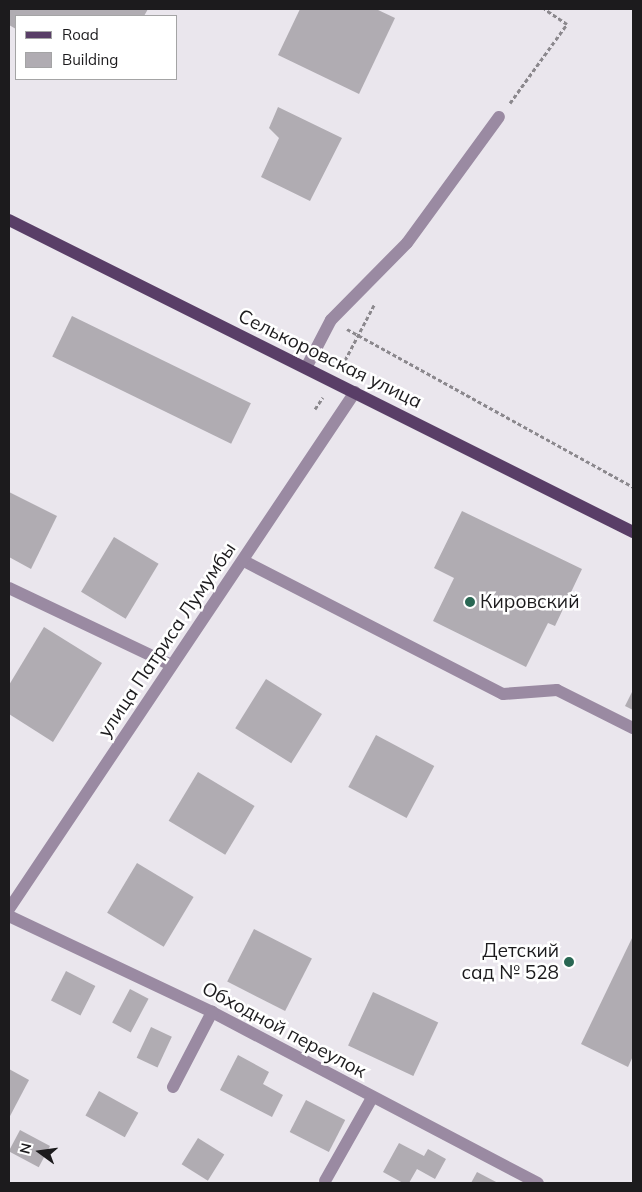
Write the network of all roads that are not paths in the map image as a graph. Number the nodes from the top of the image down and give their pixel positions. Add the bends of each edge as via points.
1 (499, 117) road end
2 (9, 220) edge
3 (306, 368) junction
4 (355, 392) junction
5 (633, 532) edge
6 (244, 561) junction
7 (9, 588) edge
8 (171, 665) junction
9 (633, 728) edge
10 (9, 910) edge
11 (9, 916) edge
12 (212, 1012) junction
13 (173, 1087) dead end
14 (372, 1098) junction
15 (325, 1181) dead end
16 (529, 1181) edge

1 - 3 street via 406,243 331,320
2 - 3 main road, Селькоровская улица
3 - 4 main road, Селькоровская улица
4 - 5 main road, Селькоровская улица
4 - 6 street, улица Патриса Лумумбы
6 - 8 street, улица Патриса Лумумбы
6 - 9 street via 503,694 557,690
7 - 8 street
8 - 10 street, улица Патриса Лумумбы
11 - 12 street, Обходной переулок
12 - 13 street
12 - 14 street, Обходной переулок
14 - 15 street
14 - 16 street, Обходной переулок

